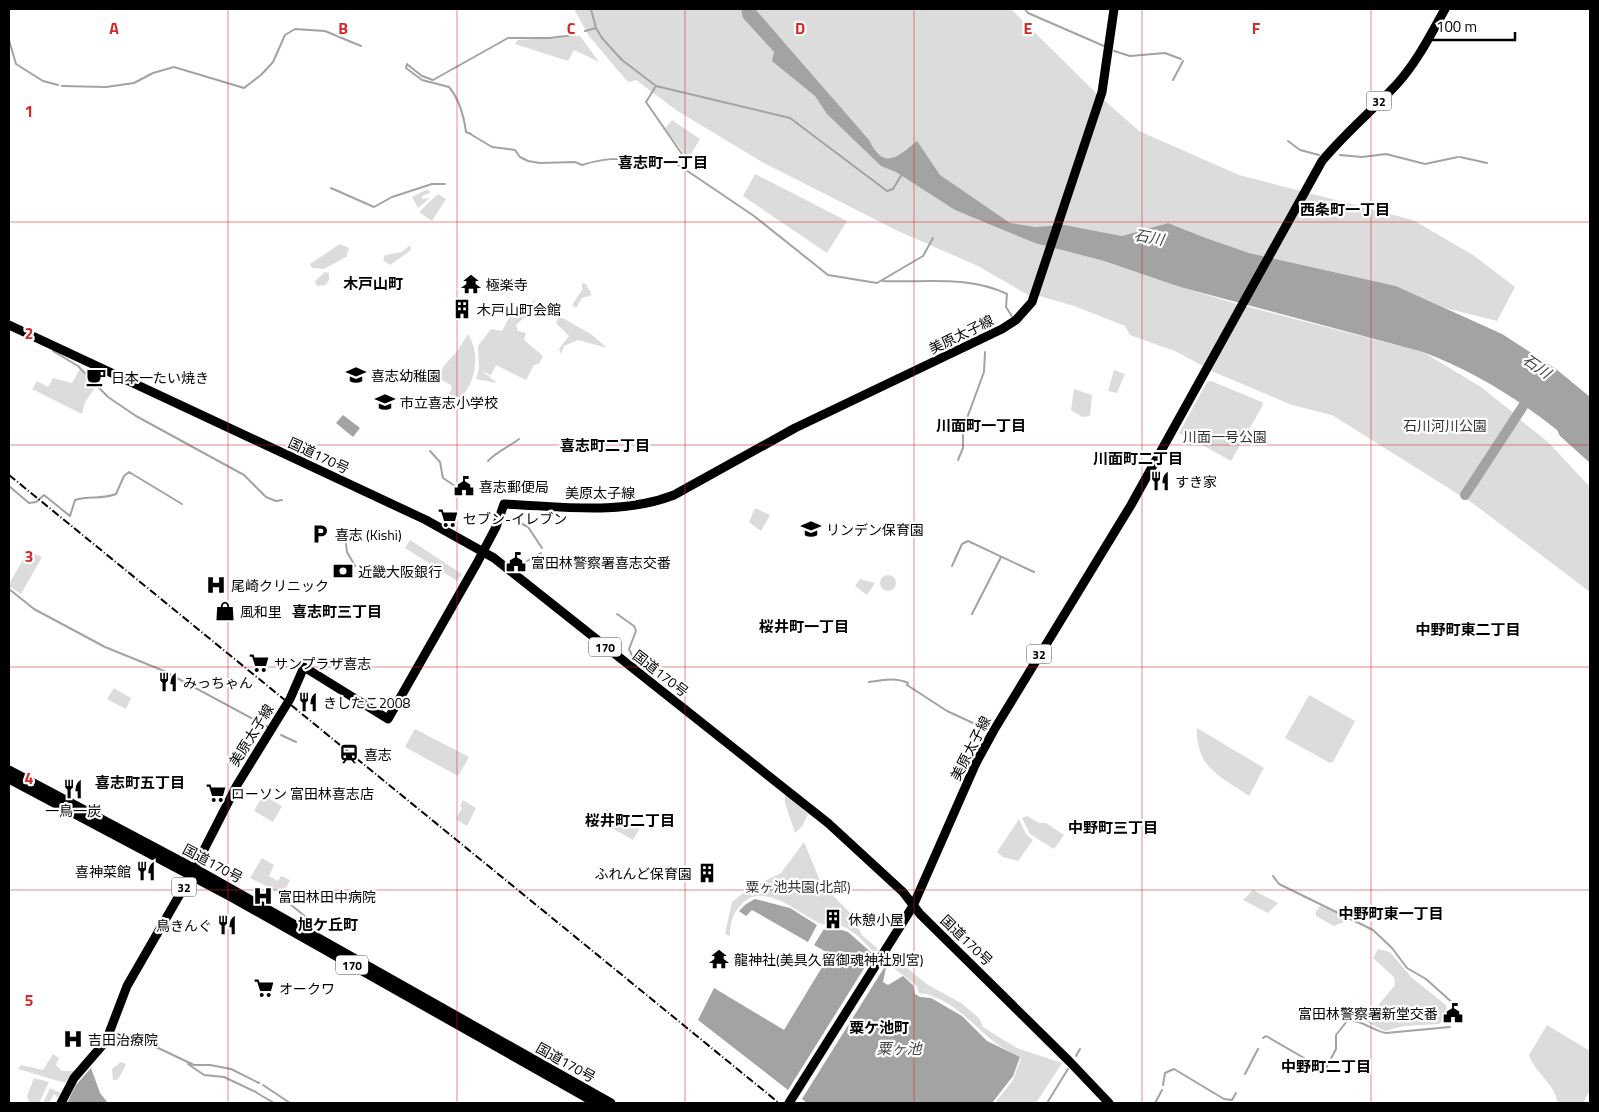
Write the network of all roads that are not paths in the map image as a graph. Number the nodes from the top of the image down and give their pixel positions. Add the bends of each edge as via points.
1 (1114, 9) edge
2 (1445, 9) edge
3 (9, 325) edge
4 (483, 552) junction
5 (9, 770) edge
6 (9, 779) edge
7 (193, 872) junction
8 (913, 906) junction
9 (792, 1099) edge
10 (61, 1103) edge
11 (596, 1103) edge
12 (611, 1103) edge
13 (1109, 1103) edge

1 - 4 main road, 美原太子線 / 32 via 1100,98 1033,299 1022,315 1002,329 795,428 658,501 623,508 504,504
2 - 8 main road, 美原太子線 / 32 via 1410,68 1322,162 1122,520 994,730 969,778
3 - 4 main road, 国道170号 / 170 via 426,520
4 - 7 main road, 美原太子線 / 32 via 388,719 304,667 290,699 232,794
4 - 8 main road, 国道170号 / 170 via 510,569 828,823 880,870
5 - 7 main road, 国道170号 / 170
6 - 7 main road, 国道170号 / 170
7 - 10 main road, 美原太子線 / 32 via 127,986 106,1041 74,1078
7 - 11 main road, 国道170号 / 170
7 - 12 main road, 国道170号 / 170
8 - 9 main road, 美原太子線 / 32
8 - 13 main road, 国道170号 / 170

